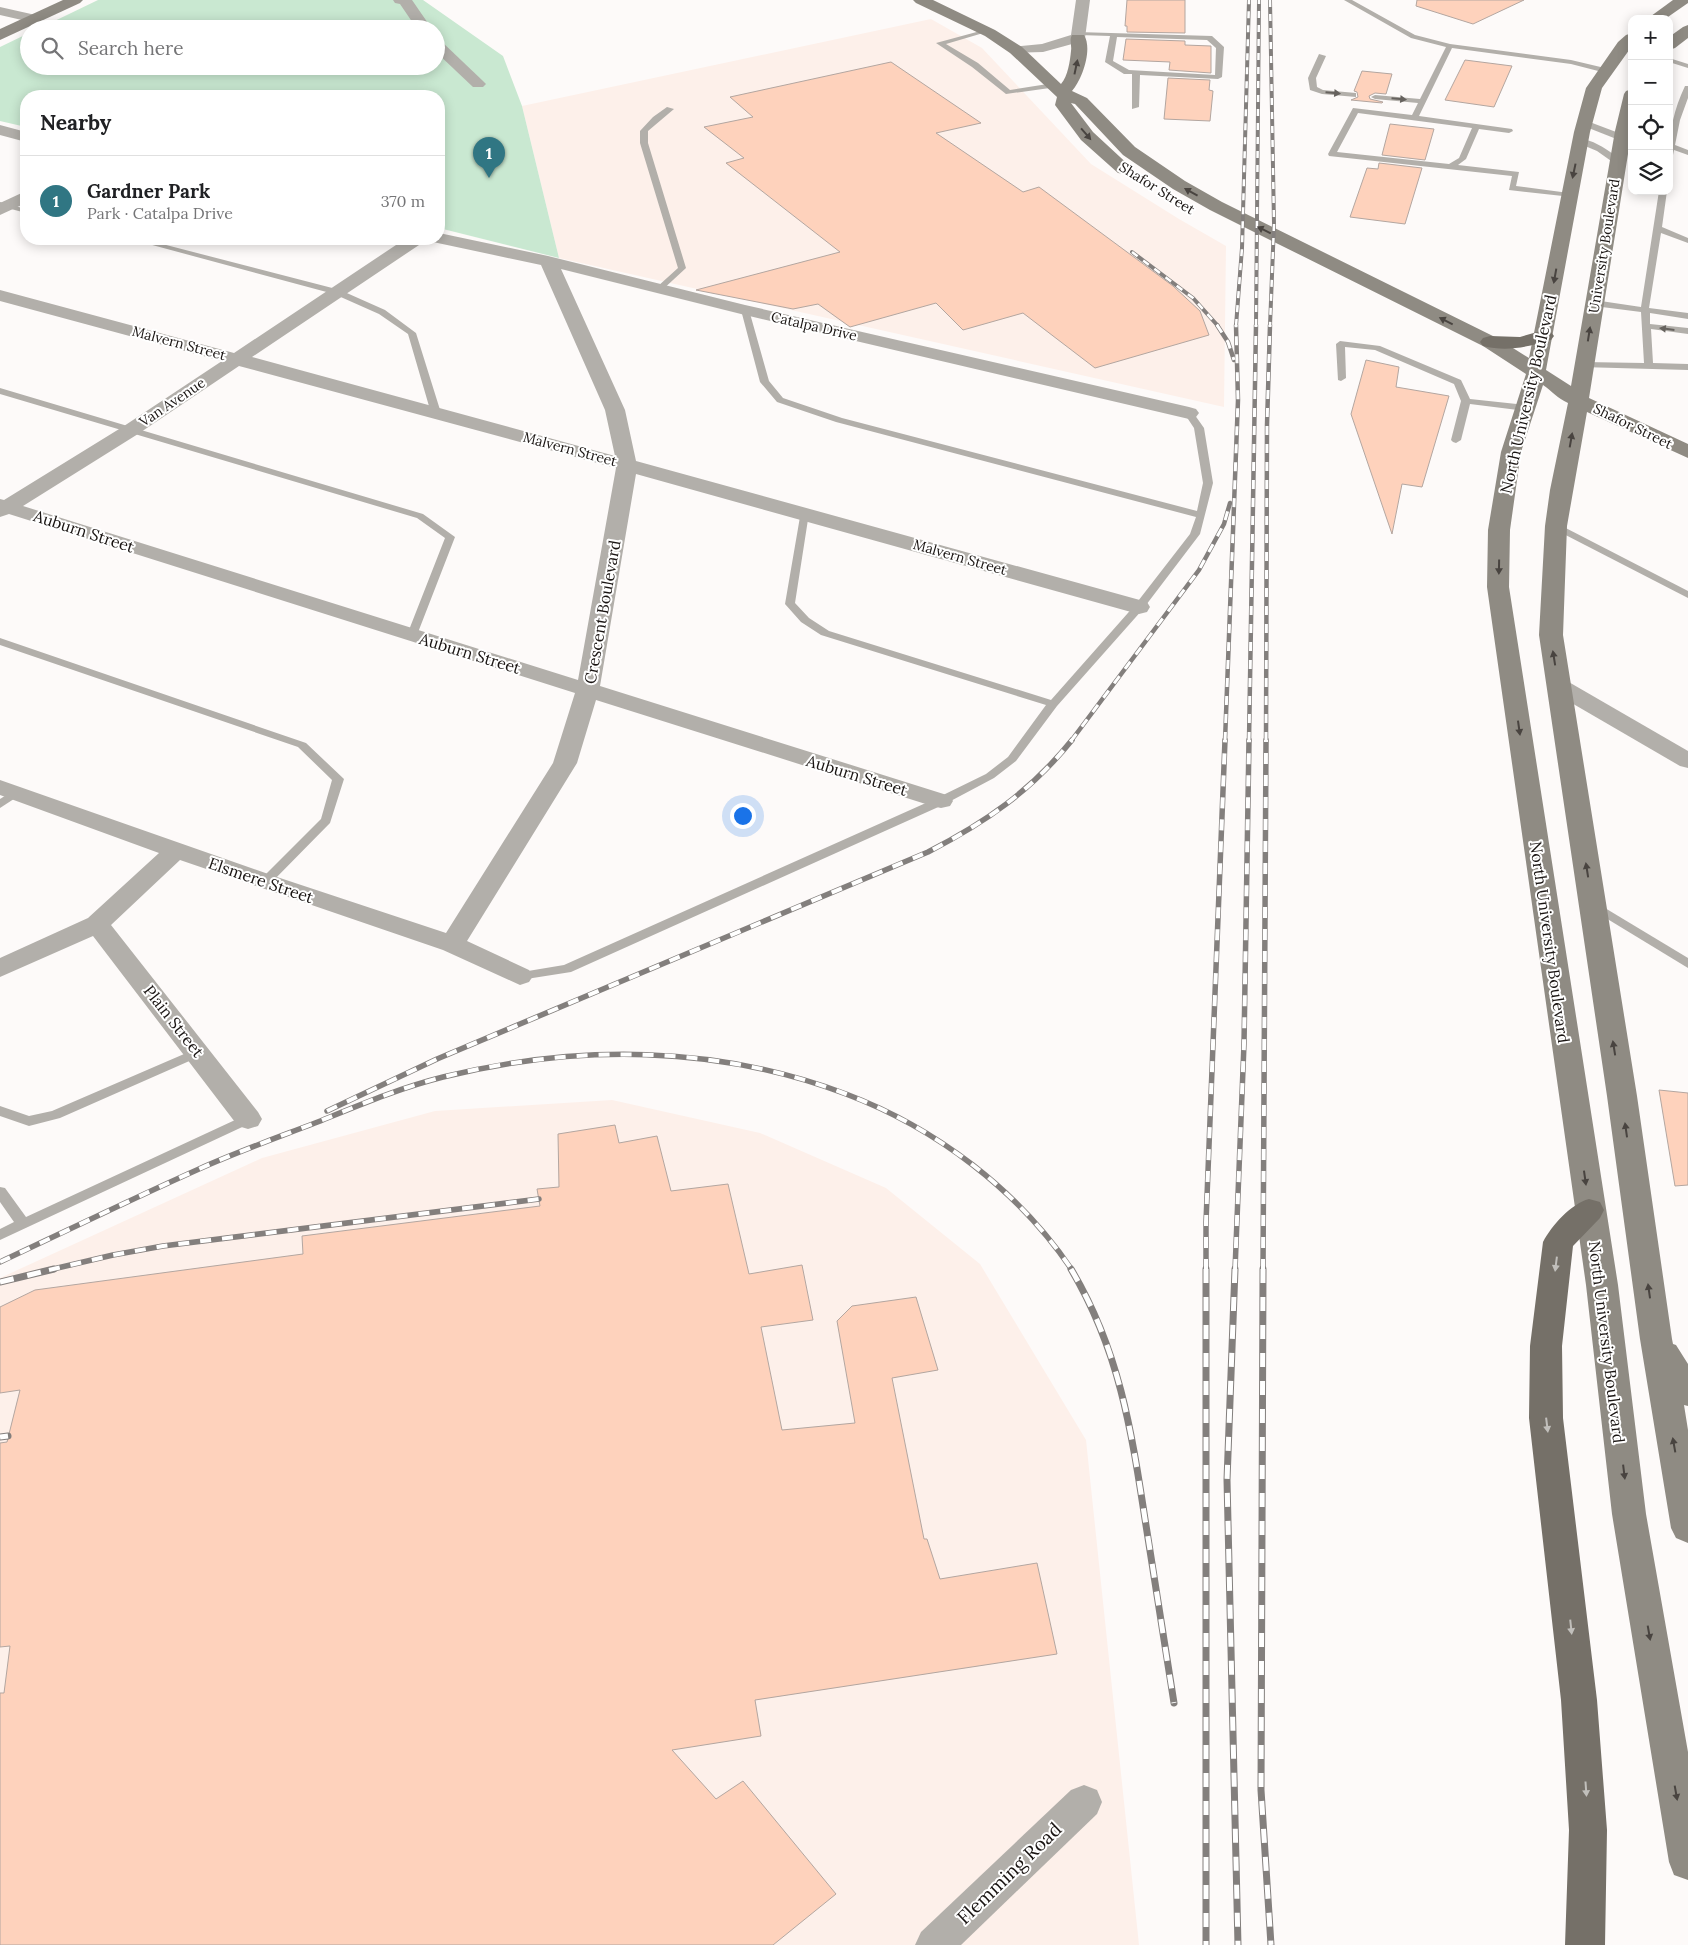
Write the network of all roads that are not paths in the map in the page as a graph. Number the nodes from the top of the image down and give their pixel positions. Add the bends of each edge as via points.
1 (76, 0) edge
2 (400, 0) edge
3 (921, 0) edge
4 (1083, 0) edge
5 (1347, 0) edge
6 (1683, 0) edge
7 (0, 11) edge
8 (1660, 15) edge
9 (35, 19) joint
10 (418, 20) edge
11 (20, 26) edge
12 (1688, 30) edge
13 (986, 31) junction
14 (0, 35) edge
15 (1079, 35) junction
16 (1114, 35) junction
17 (1628, 42) edge
18 (1673, 42) edge
19 (1450, 46) junction
20 (1016, 50) junction
21 (445, 53) edge
22 (1322, 56) dead end
23 (1673, 61) edge
24 (1688, 66) edge
25 (1606, 71) junction
26 (1136, 72) junction
27 (478, 84) dead end
28 (1688, 88) edge
29 (1058, 89) junction
30 (1353, 95) dead end
31 (1375, 97) dead end
32 (1422, 101) junction
33 (1631, 105) edge
34 (1135, 108) dead end
35 (670, 109) dead end
36 (1415, 117) junction
37 (1584, 123) junction
38 (1478, 126) junction
39 (0, 130) edge
40 (1509, 131) dead end
41 (1673, 134) edge
42 (20, 135) edge
43 (1627, 139) edge
44 (1581, 141) junction
45 (1673, 150) edge
46 (1688, 153) edge
47 (1617, 161) junction
48 (1450, 167) junction
49 (1141, 181) dead end
50 (1569, 195) junction
51 (1663, 195) edge
52 (1165, 196) dead end
53 (20, 199) edge
54 (3, 207) edge
55 (20, 210) edge
56 (1211, 222) dead end
57 (1658, 228) junction
58 (1230, 232) dead end
59 (445, 239) edge
60 (1688, 241) edge
61 (157, 245) edge
62 (407, 245) edge
63 (1265, 250) dead end
64 (1283, 259) dead end
65 (548, 261) junction
66 (1319, 277) dead end
67 (660, 289) junction
68 (337, 292) junction
69 (0, 295) edge
70 (1594, 303) junction
71 (1645, 309) junction
72 (745, 310) junction
73 (1688, 316) edge
74 (1646, 326) junction
75 (1423, 329) dead end
76 (1688, 331) edge
77 (1544, 336) junction
78 (1490, 342) junction
79 (237, 358) junction
80 (1584, 365) junction
81 (1649, 366) junction
82 (1688, 367) edge
83 (1341, 378) dead end
84 (1533, 387) junction
85 (0, 390) edge
86 (1579, 400) junction
87 (1466, 401) junction
88 (436, 413) junction
89 (1189, 414) joint
90 (131, 430) junction
91 (1456, 440) dead end
92 (1688, 452) edge
93 (627, 465) junction
94 (2, 508) edge
95 (804, 513) junction
96 (1201, 515) junction
97 (1556, 526) junction
98 (1688, 595) edge
99 (1139, 607) junction
100 (412, 635) junction
101 (0, 641) edge
102 (1559, 686) junction
103 (588, 690) junction
104 (1053, 704) junction
105 (1688, 761) edge
106 (5, 794) edge
107 (941, 801) junction
108 (175, 851) junction
109 (265, 882) junction
110 (1592, 904) junction
111 (97, 924) junction
112 (452, 944) junction
113 (1688, 964) edge
114 (0, 968) edge
115 (520, 976) joint
116 (198, 1052) junction
117 (0, 1112) edge
118 (248, 1119) joint
119 (0, 1192) edge
120 (1589, 1210) junction
121 (23, 1224) junction
122 (0, 1235) edge
123 (1656, 1339) junction
124 (1688, 1393) edge
125 (1688, 1528) edge
126 (1084, 1802) dead end
127 (1688, 1862) edge
128 (934, 1945) edge
129 (1585, 1945) edge

1 - 9 main road
2 - 10 street
3 - 13 main road
4 - 15 street
5 - 19 lane via 1413,37
6 - 8 main road
7 - 9 street
11 - 14 main road
12 - 18 main road
13 - 20 main road
13 - 29 lane via 940,43 1009,92
15 - 16 lane
15 - 20 street via 1042,48
29 -> 15 main road via 1073,80
16 - 26 lane via 1109,62 1127,72
16 - 26 lane via 1209,38 1220,47 1218,77
17 - 25 main road, North University Boulevard
19 - 25 lane via 1571,62
19 - 32 lane
20 - 29 main road
21 - 27 street
22 -> 30 lane via 1312,78 1313,88
23 - 24 lane
25 - 37 main road, North University Boulevard via 1594,88
26 - 34 lane
28 - 41 lane
29 -> 49 main road, Shafor Street via 1063,105 1087,136 1113,161
78 -> 29 main road, Shafor Street via 1179,185 1129,151 1081,101
31 -> 32 lane
32 - 36 lane
33 - 43 main road, University Boulevard
35 - 67 lane via 644,131 644,143 682,268
36 - 38 lane
36 - 48 lane via 1356,110 1332,154
37 - 43 lane
37 - 44 main road, North University Boulevard
38 - 40 lane
38 - 48 lane via 1462,159
39 - 42 street
43 - 47 main road, University Boulevard
44 - 47 lane
44 -> 50 main road, North University Boulevard
45 - 46 lane
47 - 70 main road, University Boulevard
48 - 50 lane via 1516,174 1512,188
50 -> 77 main road, North University Boulevard
51 - 57 lane
52 - 56 main road, Shafor Street
53 - 54 street
54 - 55 lane
57 - 60 lane
57 - 71 lane
58 - 63 main road
59 - 65 street, Catalpa Drive
61 - 68 lane
62 - 68 street, Van Avenue
64 - 66 main road
65 - 67 street, Catalpa Drive
65 - 93 street, Crescent Boulevard via 615,410
67 - 72 street, Catalpa Drive
68 - 79 street, Van Avenue
68 - 88 lane via 382,312 412,333
69 - 79 street, Malvern Street
70 - 71 lane
80 -> 70 main road, University Boulevard
71 - 73 lane
71 - 74 lane
72 - 89 street, Catalpa Drive
72 - 96 lane via 765,382 780,400 839,420
76 -> 74 lane
74 - 81 lane
75 - 84 main road, Shafor Street
77 - 78 main road via 1522,343
77 - 84 main road, North University Boulevard
78 - 84 main road, Shafor Street
79 - 88 street, Malvern Street
79 - 90 street, Van Avenue
80 - 81 lane
80 - 86 main road, University Boulevard
81 - 82 lane
83 - 87 lane via 1340,344 1377,348 1458,382
84 - 86 main road, Shafor Street
84 - 87 lane
84 -> 120 main road, North University Boulevard via 1512,452 1501,518 1498,587
85 - 90 lane
86 - 92 main road, Shafor Street
97 -> 86 main road
87 - 91 lane
88 - 93 street, Malvern Street
89 - 96 lane via 1199,428 1208,483
90 - 94 street, Van Avenue
90 - 100 lane via 420,516 450,537
93 - 95 street, Malvern Street
93 - 103 street, Crescent Boulevard
94 - 100 street, Auburn Street
95 - 99 street, Malvern Street
95 - 104 lane via 790,604 805,620 825,633
96 - 99 lane via 1195,534
97 - 98 lane
102 -> 97 main road via 1551,635
99 - 104 lane
100 - 103 street, Auburn Street
101 - 109 lane via 302,745 338,779 336,787 326,820
102 - 105 street
110 -> 102 main road
103 - 107 street, Auburn Street
103 - 112 street, Crescent Boulevard via 565,763
104 - 107 lane via 1012,759 990,776
106 - 108 street, Elsmere Street
107 - 115 lane via 567,969
108 - 109 street, Elsmere Street
108 - 111 street
109 - 112 street, Elsmere Street
110 - 113 lane
123 -> 110 main road
111 - 114 street
111 - 116 street, Plain Street
112 - 115 street, Elsmere Street
116 - 117 lane via 54,1115 28,1121
116 - 118 street, Plain Street
118 - 121 lane
119 - 121 lane
120 -> 127 main road, North University Boulevard via 1602,1285 1629,1514
120 -> 129 main road via 1558,1242 1546,1346 1546,1418 1579,1700 1588,1830
121 - 122 lane
123 - 124 main road
125 -> 123 main road
126 - 128 street, Flemming Road

